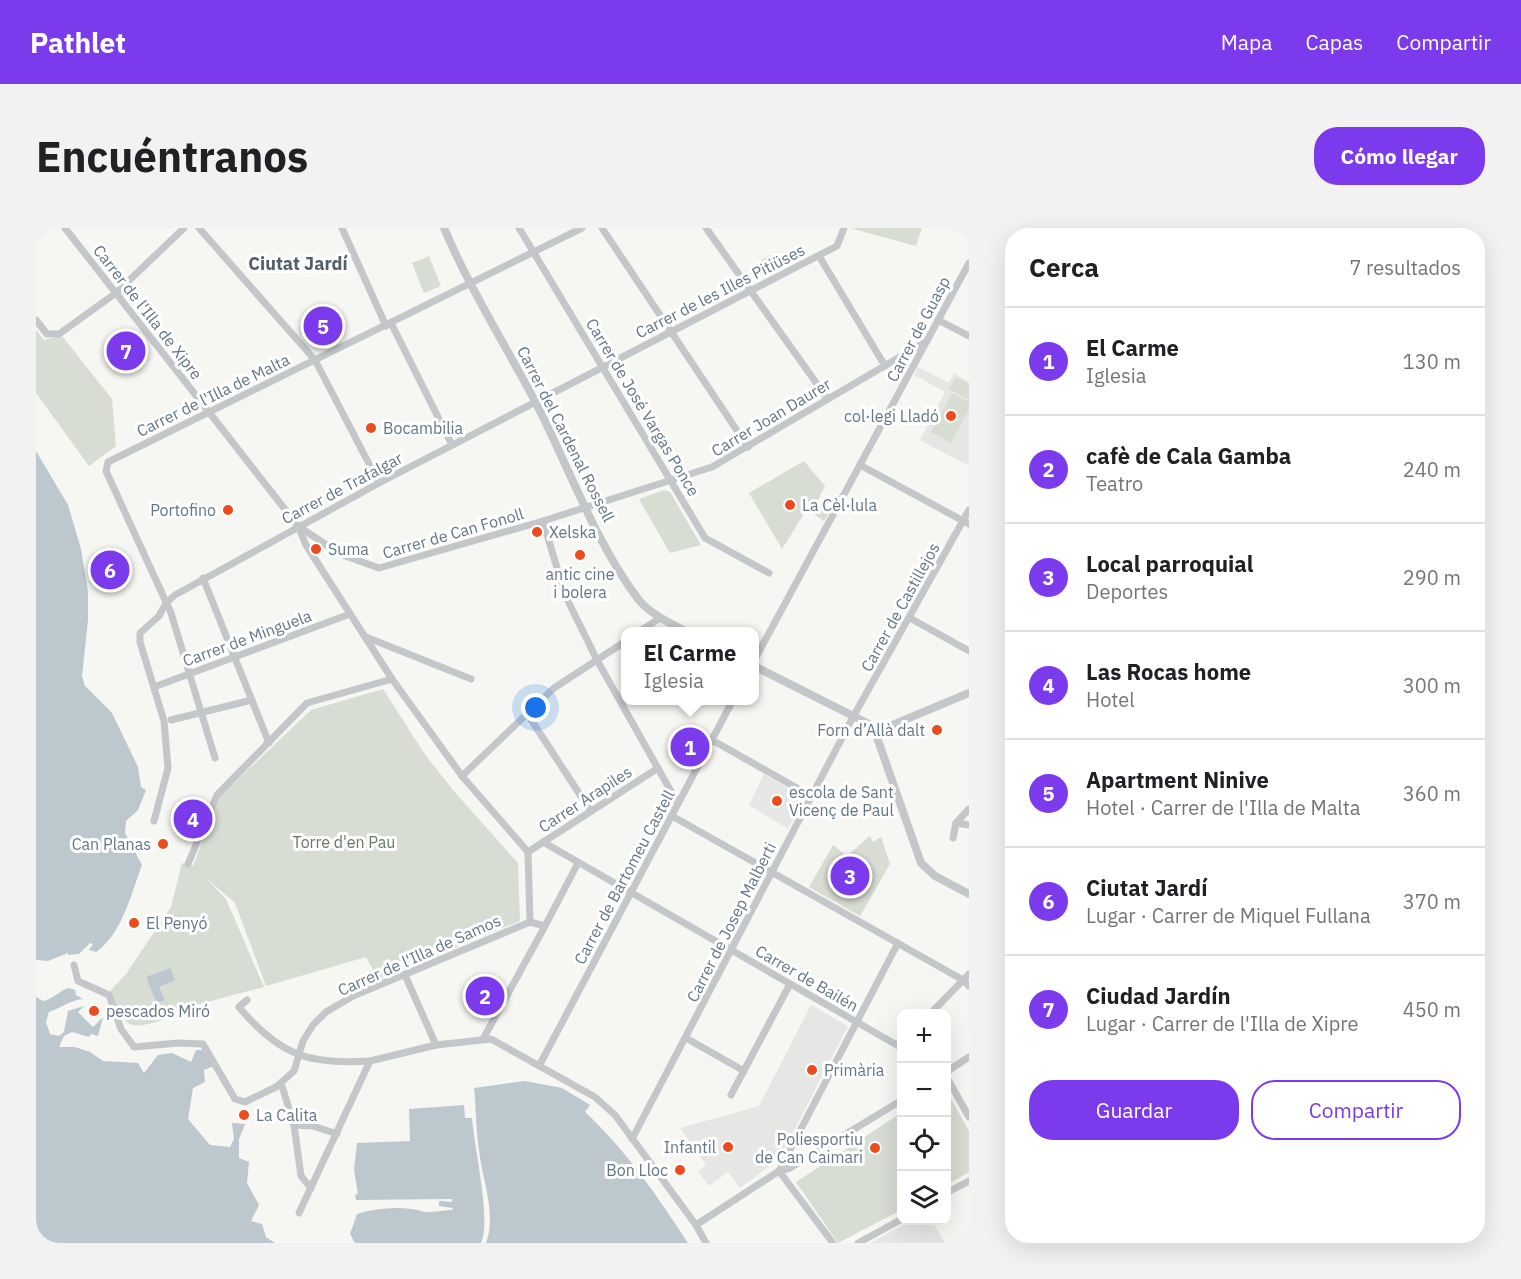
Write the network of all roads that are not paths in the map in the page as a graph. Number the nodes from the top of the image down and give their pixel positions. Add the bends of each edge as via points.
1 (65, 228) edge
2 (184, 228) edge
3 (200, 228) edge
4 (342, 228) edge
5 (444, 228) edge
6 (519, 228) edge
7 (582, 228) edge
8 (602, 228) edge
9 (706, 228) edge
10 (844, 228) edge
11 (533, 252) junction
12 (819, 256) junction
13 (969, 263) edge
14 (469, 285) junction
15 (750, 291) junction
16 (116, 293) junction
17 (36, 320) edge
18 (938, 320) junction
19 (388, 325) junction
20 (670, 331) junction
21 (969, 336) edge
22 (927, 341) junction
23 (315, 360) junction
24 (603, 366) junction
25 (885, 366) junction
26 (827, 398) junction
27 (535, 402) junction
28 (210, 411) junction
29 (452, 445) junction
30 (748, 447) junction
31 (860, 465) junction
32 (672, 480) junction
33 (379, 483) junction
34 (587, 509) junction
35 (969, 510) edge
36 (543, 522) junction
37 (966, 522) edge
38 (298, 526) junction
39 (769, 573) dead end
40 (203, 578) junction
41 (166, 603) junction
42 (350, 614) junction
43 (660, 618) junction
44 (910, 618) junction
45 (646, 627) edge
46 (677, 627) edge
47 (366, 636) junction
48 (621, 644) edge
49 (969, 651) edge
50 (759, 652) edge
51 (235, 657) junction
52 (597, 660) junction
53 (759, 669) edge
54 (190, 674) junction
55 (392, 678) junction
56 (471, 679) dead end
57 (154, 687) junction
58 (969, 693) edge
59 (252, 700) junction
60 (621, 702) edge
61 (622, 705) edge
62 (730, 705) edge
63 (201, 712) junction
64 (528, 715) junction
65 (853, 717) junction
66 (171, 720) dead end
67 (873, 726) junction
68 (712, 740) junction
69 (269, 743) junction
70 (215, 758) dead end
71 (658, 768) junction
72 (462, 776) junction
73 (811, 796) junction
74 (678, 804) junction
75 (969, 809) edge
76 (590, 810) junction
77 (672, 816) junction
78 (154, 821) dead end
79 (956, 823) junction
80 (969, 825) edge
81 (953, 838) dead end
82 (543, 842) junction
83 (528, 852) junction
84 (578, 862) junction
85 (188, 864) dead end
86 (771, 872) junction
87 (631, 893) junction
88 (969, 894) edge
89 (530, 921) junction
90 (545, 926) junction
91 (898, 943) junction
92 (731, 950) junction
93 (74, 965) dead end
94 (405, 975) junction
95 (967, 980) edge
96 (790, 984) junction
97 (248, 1000) dead end
98 (935, 1009) edge
99 (855, 1022) junction
100 (686, 1038) junction
101 (483, 1039) junction
102 (897, 1044) edge
103 (436, 1045) junction
104 (300, 1057) junction
105 (969, 1057) edge
106 (370, 1061) junction
107 (539, 1066) junction
108 (951, 1070) edge
109 (744, 1071) junction
110 (281, 1083) junction
111 (951, 1083) edge
112 (731, 1095) dead end
113 (897, 1103) edge
114 (969, 1117) edge
115 (294, 1125) junction
116 (337, 1134) junction
117 (632, 1139) junction
118 (779, 1171) junction
119 (969, 1181) edge
120 (310, 1188) junction
121 (951, 1191) edge
122 (298, 1213) dead end
123 (897, 1222) edge
124 (696, 1225) junction
125 (706, 1243) edge
126 (833, 1243) edge
127 (858, 1243) edge

1 - 16 street, Carrer de l'Illa de Xipre
2 - 16 street
3 - 23 street
4 - 19 street
5 - 14 street, Carrer del Cardenal Rossell
6 - 11 street, Carrer de José Vargas Ponce
7 - 11 street, Carrer de l'Illa de Malta
8 - 20 street
9 - 15 street
10 - 12 street, Carrer de les Illes Pitiüses via 837,246
11 - 14 street, Carrer de l'Illa de Malta
11 - 24 street, Carrer de José Vargas Ponce
12 - 15 street, Carrer de les Illes Pitiüses
12 - 25 street
13 - 18 street, Carrer de Guasp
14 - 19 street, Carrer de l'Illa de Malta
14 - 27 street, Carrer del Cardenal Rossell
15 - 20 street, Carrer de les Illes Pitiüses
15 - 26 street
16 - 17 street via 58,334 47,333
16 - 28 street, Carrer de l'Illa de Xipre
18 - 21 street
18 - 22 street, Carrer de Guasp
19 - 23 street, Carrer de l'Illa de Malta
19 - 29 street
20 - 24 street, Carrer de les Illes Pitiüses
20 - 30 street
22 - 25 street, Carrer Joan Daurer
22 - 31 street, Carrer de Guasp
23 - 28 street, Carrer de l'Illa de Malta
23 - 33 street
24 - 27 street, Carrer de les Illes Pitiüses
24 - 32 street, Carrer de José Vargas Ponce
25 - 26 street, Carrer Joan Daurer
26 - 30 street, Carrer Joan Daurer
27 - 29 street, Carrer de Trafalgar
27 - 34 street, Carrer del Cardenal Rossell
28 - 38 street, Carrer de l'Illa de Xipre
28 - 41 street, Carrer de l'Illa de Malta via 108,462 106,471
29 - 33 street, Carrer de Trafalgar
30 - 32 street, Carrer Joan Daurer via 712,467
31 - 37 street
31 - 50 street, Carrer de Guasp
32 - 34 street, Carrer Joan Daurer
32 - 39 street, Carrer de José Vargas Ponce via 705,537
33 - 38 street, Carrer de Trafalgar
34 - 36 street, Carrer de Can Fonoll
34 - 43 street, Carrer del Cardenal Rossell via 640,601
35 - 37 street, Carrer de Castillejos
36 - 38 street, Carrer de Can Fonoll via 379,568 340,554
36 - 52 street via 565,595
37 - 44 street, Carrer de Castillejos
38 - 40 street, Carrer de Trafalgar
38 - 42 street
40 - 41 street, Carrer de Trafalgar
40 - 51 street
41 - 54 street
41 - 57 street, Carrer de Trafalgar via 159,616 140,633
42 - 47 street
42 - 51 street, Carrer de Minguela
43 - 45 street
43 - 46 street, Carrer del Cardenal Rossell
44 - 49 street
44 - 65 street, Carrer de Castillejos
47 - 55 street
47 - 56 street
48 - 52 street
51 - 54 street, Carrer de Minguela
51 - 59 street
52 - 60 street
52 - 64 street via 554,688
53 - 65 street
54 - 57 street, Carrer de Minguela
54 - 63 street
55 - 69 street via 307,703
55 - 72 street
57 - 78 street via 165,728 168,768
58 - 67 street via 890,726
59 - 63 street
59 - 69 street
61 - 71 street
62 - 68 street, Carrer de Bartomeu Castell
63 - 66 street
63 - 70 street
64 - 72 street
64 - 76 street
65 - 67 street
65 - 73 street, Carrer de Josep Malberti
67 - 88 street via 921,862 935,876
68 - 73 street
68 - 74 street, Carrer de Bartomeu Castell
69 - 85 street via 217,795
71 - 74 street
71 - 76 street, Carrer Arapiles
72 - 83 street
73 - 86 street, Carrer de Josep Malberti
74 - 77 street, Carrer de Bartomeu Castell
75 - 79 street
76 - 82 street, Carrer Arapiles
77 - 86 street
77 - 87 street, Carrer de Bartomeu Castell
79 - 80 street
79 - 81 street
82 - 83 street, Carrer Arapiles
82 - 84 street, Carrer de Bailén
83 - 89 street
84 - 87 street, Carrer de Bailén
84 - 90 street
86 - 91 street
86 - 92 street, Carrer de Josep Malberti
87 - 92 street, Carrer de Bailén
87 - 107 street, Carrer de Bartomeu Castell
89 - 90 street
89 - 94 street, Carrer de l'Illa de Samos
90 - 101 street
91 - 95 street
91 - 99 street
92 - 96 street, Carrer de Bailén
92 - 100 street, Carrer de Josep Malberti
93 - 110 street, Carrer de l'Illa de Samos via 78,981 106,993 121,1029 134,1047 203,1044 235,1099 245,1102
94 - 103 street
94 - 104 street, Carrer de l'Illa de Samos via 353,996 327,1012 308,1031
95 - 98 street
96 - 99 street, Carrer de Bailén
96 - 109 street
97 - 104 street via 239,1007 258,1030
99 - 102 street, Carrer de Bailén
99 - 118 street
100 - 109 street
100 - 117 street, Carrer de Josep Malberti
101 - 103 street
101 - 107 street via 491,1039
103 - 106 street
104 - 106 street via 339,1063
104 - 110 street, Carrer de l'Illa de Samos via 294,1071
105 - 108 street
106 - 116 street
107 - 117 street via 595,1097 615,1115
109 - 112 street
110 - 115 street
111 - 114 street
113 - 118 street
115 - 116 street
115 - 120 street via 302,1176
116 - 120 street
117 - 124 street
118 - 124 street
118 - 126 street
119 - 121 street
120 - 122 street
123 - 127 street
124 - 125 street

